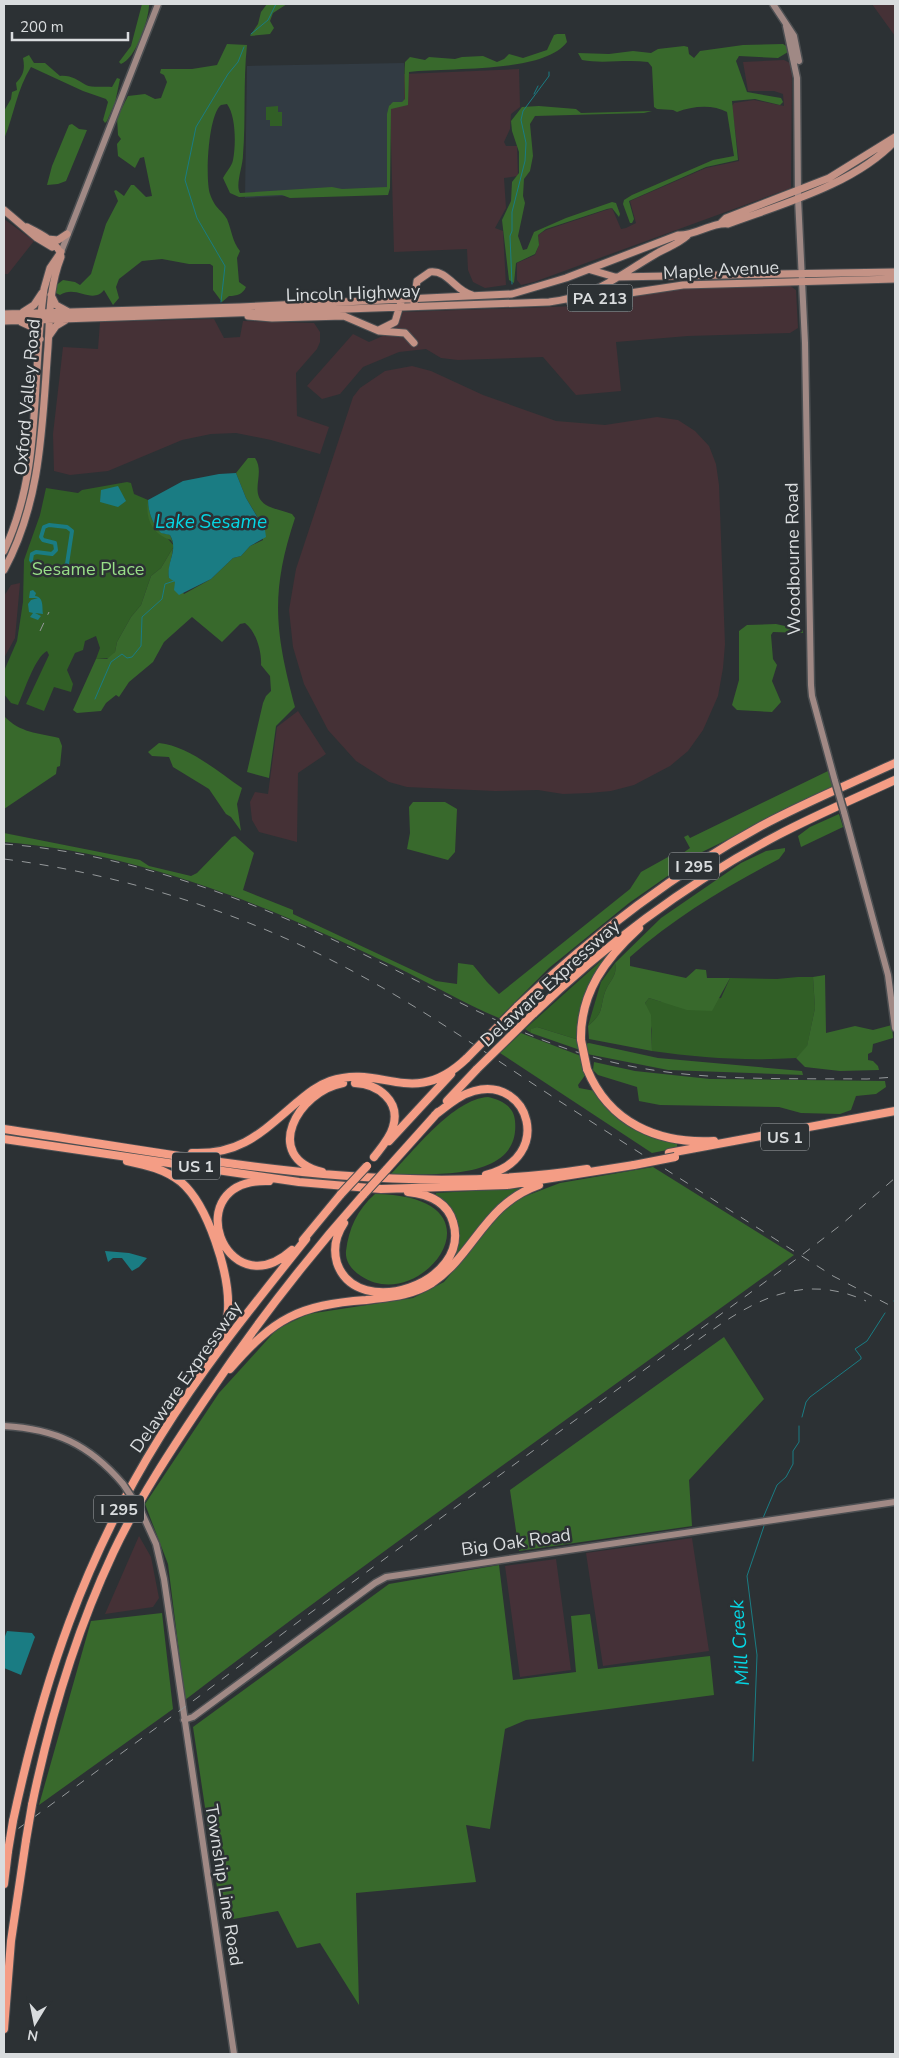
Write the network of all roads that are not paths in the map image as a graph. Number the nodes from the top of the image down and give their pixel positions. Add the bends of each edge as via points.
1 (158, 4) edge
2 (773, 4) edge
3 (895, 137) edge
4 (895, 141) edge
5 (798, 194) junction
6 (4, 210) edge
7 (67, 234) junction
8 (687, 236) junction
9 (45, 240) junction
10 (61, 252) junction
11 (50, 268) junction
12 (591, 270) junction
13 (895, 272) edge
14 (696, 276) junction
15 (620, 277) junction
16 (801, 277) junction
17 (895, 279) edge
18 (683, 285) junction
19 (47, 289) junction
20 (480, 296) junction
21 (550, 302) junction
22 (400, 303) junction
23 (414, 303) junction
24 (221, 311) junction
25 (19, 313) junction
26 (4, 314) edge
27 (70, 315) junction
28 (45, 316) junction
29 (4, 321) edge
30 (13, 321) junction
31 (374, 330) junction
32 (48, 339) junction
33 (40, 340) junction
34 (414, 343) dead end
35 (4, 551) edge
36 (4, 570) edge
37 (895, 763) edge
38 (895, 780) edge
39 (672, 899) junction
40 (895, 1028) edge
41 (464, 1060) junction
42 (895, 1111) edge
43 (435, 1115) junction
44 (895, 1116) edge
45 (4, 1129) edge
46 (4, 1139) edge
47 (746, 1139) junction
48 (157, 1151) junction
49 (94, 1152) junction
50 (672, 1155) junction
51 (374, 1157) junction
52 (631, 1163) junction
53 (339, 1176) junction
54 (465, 1179) junction
55 (556, 1179) junction
56 (298, 1182) junction
57 (381, 1189) junction
58 (363, 1196) junction
59 (306, 1239) junction
60 (191, 1390) junction
61 (205, 1400) junction
62 (4, 1426) edge
63 (895, 1502) edge
64 (184, 1720) junction
65 (4, 1884) edge
66 (4, 2029) edge
67 (234, 2054) edge

1 - 7 street
2 - 5 street, Woodbourne Road via 796,43 799,64
3 - 5 main road, Lincoln Highway
4 - 5 main road, Lincoln Highway via 850,175
5 - 8 main road, Lincoln Highway via 728,224 721,223
5 - 16 street, Woodbourne Road
6 - 9 main road
7 - 9 main road via 58,240
7 - 10 street
8 - 12 main road, Lincoln Highway via 678,236
8 - 15 main road, Lincoln Highway
9 - 10 main road
9 - 11 main road
10 - 11 main road, Oxford Valley Road
10 - 19 main road, Oxford Valley Road
11 - 19 main road, Oxford Valley Road
12 - 15 main road, Maple Avenue / PA 213
12 - 20 main road, Lincoln Highway via 530,290
13 - 16 main road, Maple Avenue / PA 213
14 - 15 main road, Maple Avenue / PA 213
14 - 16 main road, Maple Avenue / PA 213
14 - 18 main road
15 - 21 main road, Lincoln Highway via 592,292
16 - 17 main road, Maple Avenue / PA 213
16 - 18 main road, Maple Avenue / PA 213
16 - 40 street, Woodbourne Road, bridge via 812,696 888,975
18 - 21 main road, Maple Avenue / PA 213 via 584,301
19 - 25 main road via 34,305
19 - 27 main road via 53,302
19 - 28 main road, Oxford Valley Road
20 - 23 main road, Lincoln Highway
20 - 23 main road via 460,290 443,274 433,271 417,281
21 - 23 main road, Lincoln Highway
22 - 23 main road, Lincoln Highway
22 - 24 main road, Lincoln Highway
22 - 31 main road via 398,316 392,324
24 - 27 main road, Lincoln Highway
24 - 31 main road via 272,318 340,316 352,318
25 - 26 main road, Lincoln Highway
25 - 28 main road, Lincoln Highway
27 - 28 main road, Lincoln Highway
27 - 32 main road via 56,326
28 - 30 main road, Lincoln Highway
28 - 32 main road, Oxford Valley Road
28 - 33 main road, Oxford Valley Road
29 - 30 main road, Lincoln Highway
30 - 33 main road via 32,327
31 - 34 main road via 405,333
32 - 36 main road, Oxford Valley Road via 36,478 24,525
33 - 35 main road, Oxford Valley Road via 28,476
37 - 41 highway, Delaware Expressway / I 295, bridge via 768,822 683,872 610,925 517,1007
38 - 39 highway, Delaware Expressway / I 295 via 777,835
39 - 43 highway, Delaware Expressway / I 295, bridge via 602,952 533,1014
39 - 47 highway, bridge via 621,946 596,977 585,1004 581,1040 587,1069 597,1090 612,1108 647,1132 682,1141
41 - 48 highway via 437,1078 418,1084 356,1078 330,1081 310,1092 240,1146 207,1153
41 - 51 highway, Delaware Expressway / I 295
42 - 47 highway, US 1
43 - 54 highway via 463,1095 488,1089 507,1095 524,1114 528,1134 518,1158 500,1170
43 - 58 highway, Delaware Expressway / I 295, bridge
44 - 50 highway, US 1
45 - 48 highway, US 1
46 - 49 highway, US 1
47 - 50 highway, US 1
48 - 53 highway, US 1 via 297,1173
49 - 56 highway, US 1
49 - 60 highway via 171,1175 190,1192 206,1221 222,1268 228,1311 220,1338
50 - 52 highway, US 1
51 - 53 highway via 394,1122 394,1111 387,1097 360,1083 341,1083 322,1090 298,1113 291,1129 291,1144 295,1155 305,1165
51 - 59 highway, Delaware Expressway / I 295, bridge
52 - 54 highway, US 1 via 555,1173
52 - 55 highway, US 1
53 - 54 highway, US 1
55 - 57 highway, US 1 via 465,1188
55 - 61 highway via 522,1191 507,1201 447,1270 424,1287 400,1296 319,1305 282,1320 254,1343
56 - 57 highway, US 1
56 - 59 highway via 258,1181 236,1187 220,1206 217,1229 228,1252 241,1262 253,1265 278,1260
57 - 58 highway via 429,1197 442,1204 452,1218 455,1236 452,1254 439,1270 416,1285 394,1291 367,1290 355,1285 342,1272 336,1258 336,1240 341,1227
58 - 61 highway, I 295 via 274,1303
59 - 60 highway, Delaware Expressway / I 295
60 - 65 highway, Delaware Expressway / I 295, bridge via 130,1489 82,1588 46,1688 13,1821
61 - 66 highway, Delaware Expressway / I 295, bridge via 131,1517 84,1621 53,1716 26,1840 11,1942
62 - 64 street, Township Line Road, bridge via 33,1428 67,1438 98,1459 123,1484 141,1511 160,1560
63 - 64 street, Big Oak Road via 386,1577 193,1717
64 - 67 street, Township Line Road

